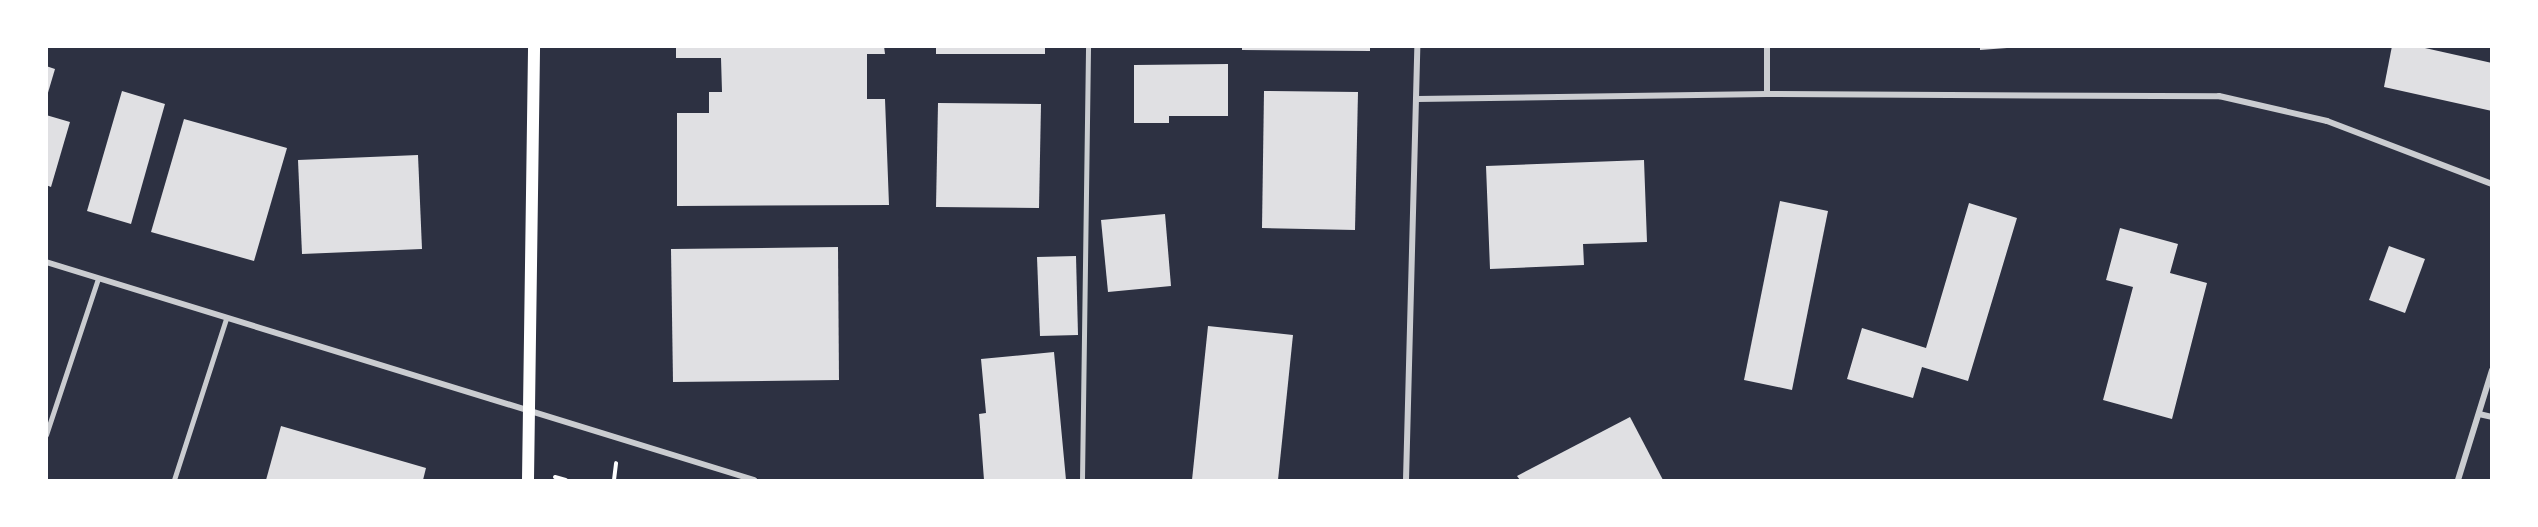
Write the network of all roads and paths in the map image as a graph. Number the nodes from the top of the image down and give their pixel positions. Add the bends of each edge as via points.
1 (534, 46) edge
2 (1088, 46) edge
3 (1417, 46) edge
4 (1767, 46) edge
5 (1767, 94) junction
6 (1417, 99) junction
7 (2492, 184) edge
8 (46, 262) edge
9 (99, 279) junction
10 (226, 319) junction
11 (2492, 370) edge
12 (531, 412) junction
13 (2479, 414) junction
14 (2492, 417) edge
15 (46, 435) edge
16 (174, 480) edge
17 (528, 480) edge
18 (754, 480) edge
19 (1082, 480) edge
20 (1406, 480) edge
21 (2458, 480) edge

1 - 12 main road
2 - 19 lane
3 - 6 street
4 - 5 street
5 - 6 street
5 - 7 street via 2219,96 2326,121
6 - 20 street
8 - 9 street
9 - 10 street
9 - 15 lane
10 - 12 street
10 - 16 lane
11 - 13 street
12 - 17 main road
12 - 18 street
13 - 14 street
13 - 21 street

